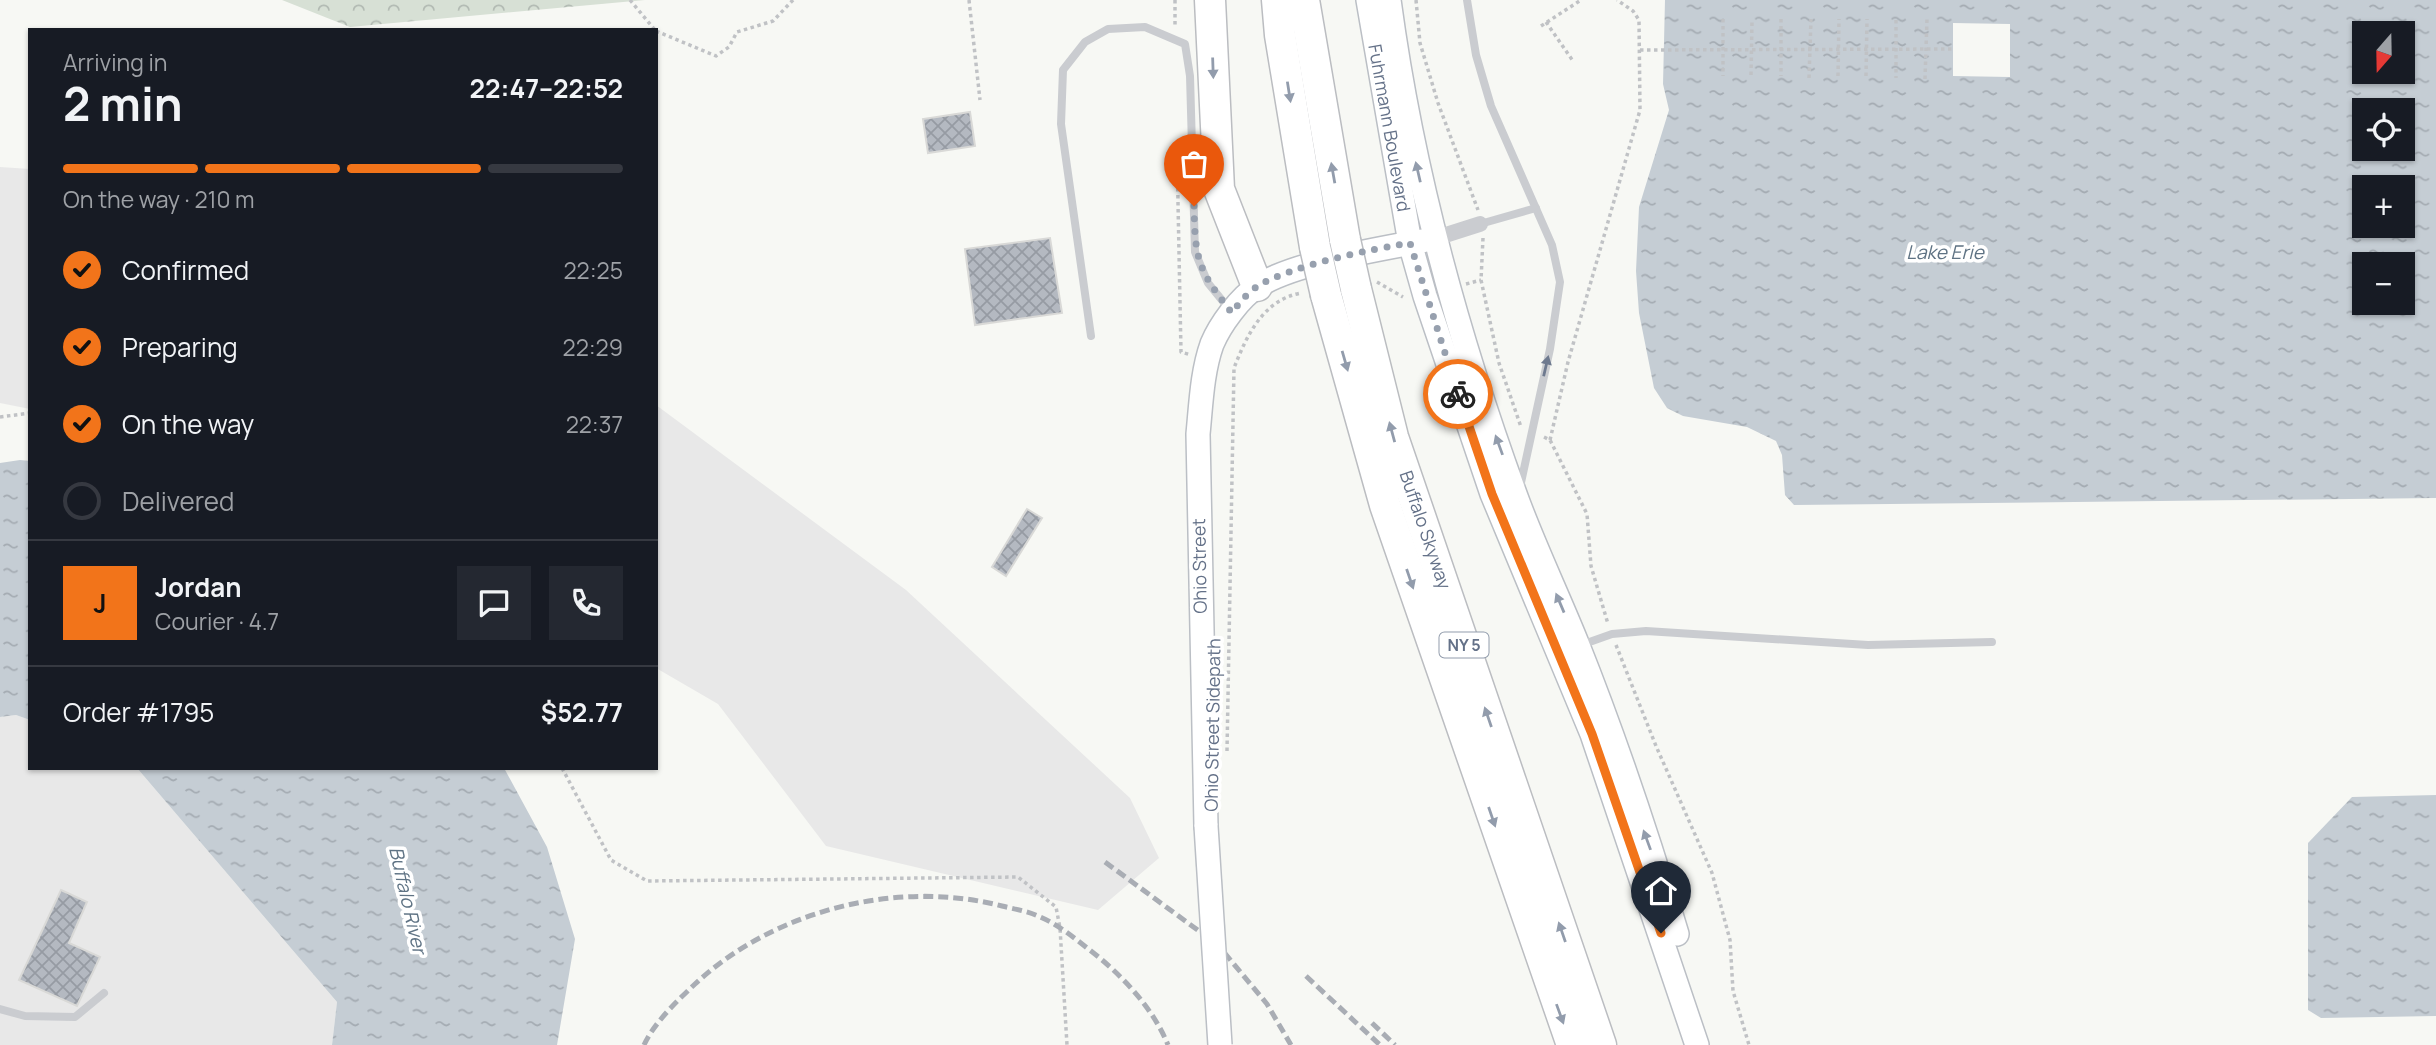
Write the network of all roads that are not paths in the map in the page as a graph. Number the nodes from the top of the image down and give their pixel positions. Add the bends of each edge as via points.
1 (1210, 0) edge
2 (1277, 0) edge
3 (1304, 0) edge
4 (1368, 0) edge
5 (1389, 0) edge
6 (1467, 0) edge
7 (1536, 208) junction
8 (1482, 232) joint
9 (1433, 239) junction
10 (1410, 243) junction
11 (1257, 286) junction
12 (1232, 313) junction
13 (1091, 336) dead end
14 (1521, 510) junction
15 (1992, 642) dead end
16 (1568, 650) junction
17 (104, 993) dead end
18 (0, 1009) edge
19 (1220, 1045) edge
20 (1572, 1045) edge
21 (1601, 1045) edge
22 (1698, 1045) edge
23 (1711, 1045) edge

1 -> 11 highway via 1219,189
2 -> 20 highway, Buffalo Skyway / NY 5, bridge via 1315,247 1316,294
21 -> 3 highway, Buffalo Skyway / NY 5, bridge via 1393,437 1364,284 1346,240
4 - 10 street, Fuhrmann Boulevard
9 -> 5 street, Fuhrmann Boulevard via 1401,96
6 - 7 lane via 1491,106
7 - 8 lane
14 -> 7 lane via 1523,460 1550,349 1560,282 1552,245
8 - 9 street
9 - 10 street, Ohio Street
14 -> 9 street, Fuhrmann Boulevard
10 - 11 street, Ohio Street via 1340,259
10 - 16 street, Fuhrmann Boulevard via 1492,494
11 - 12 street, Ohio Street
12 - 13 lane via 1208,283 1195,252 1185,44 1145,27 1108,29 1085,42 1063,69 1061,124
12 - 19 street, Ohio Street, bridge via 1213,343 1204,376 1198,434 1206,825
16 -> 14 street, Fuhrmann Boulevard
15 - 16 lane via 1868,645 1646,631 1612,634
16 - 22 street, Fuhrmann Boulevard
23 -> 16 street, Fuhrmann Boulevard via 1659,874
17 - 18 lane via 75,1017 24,1016

